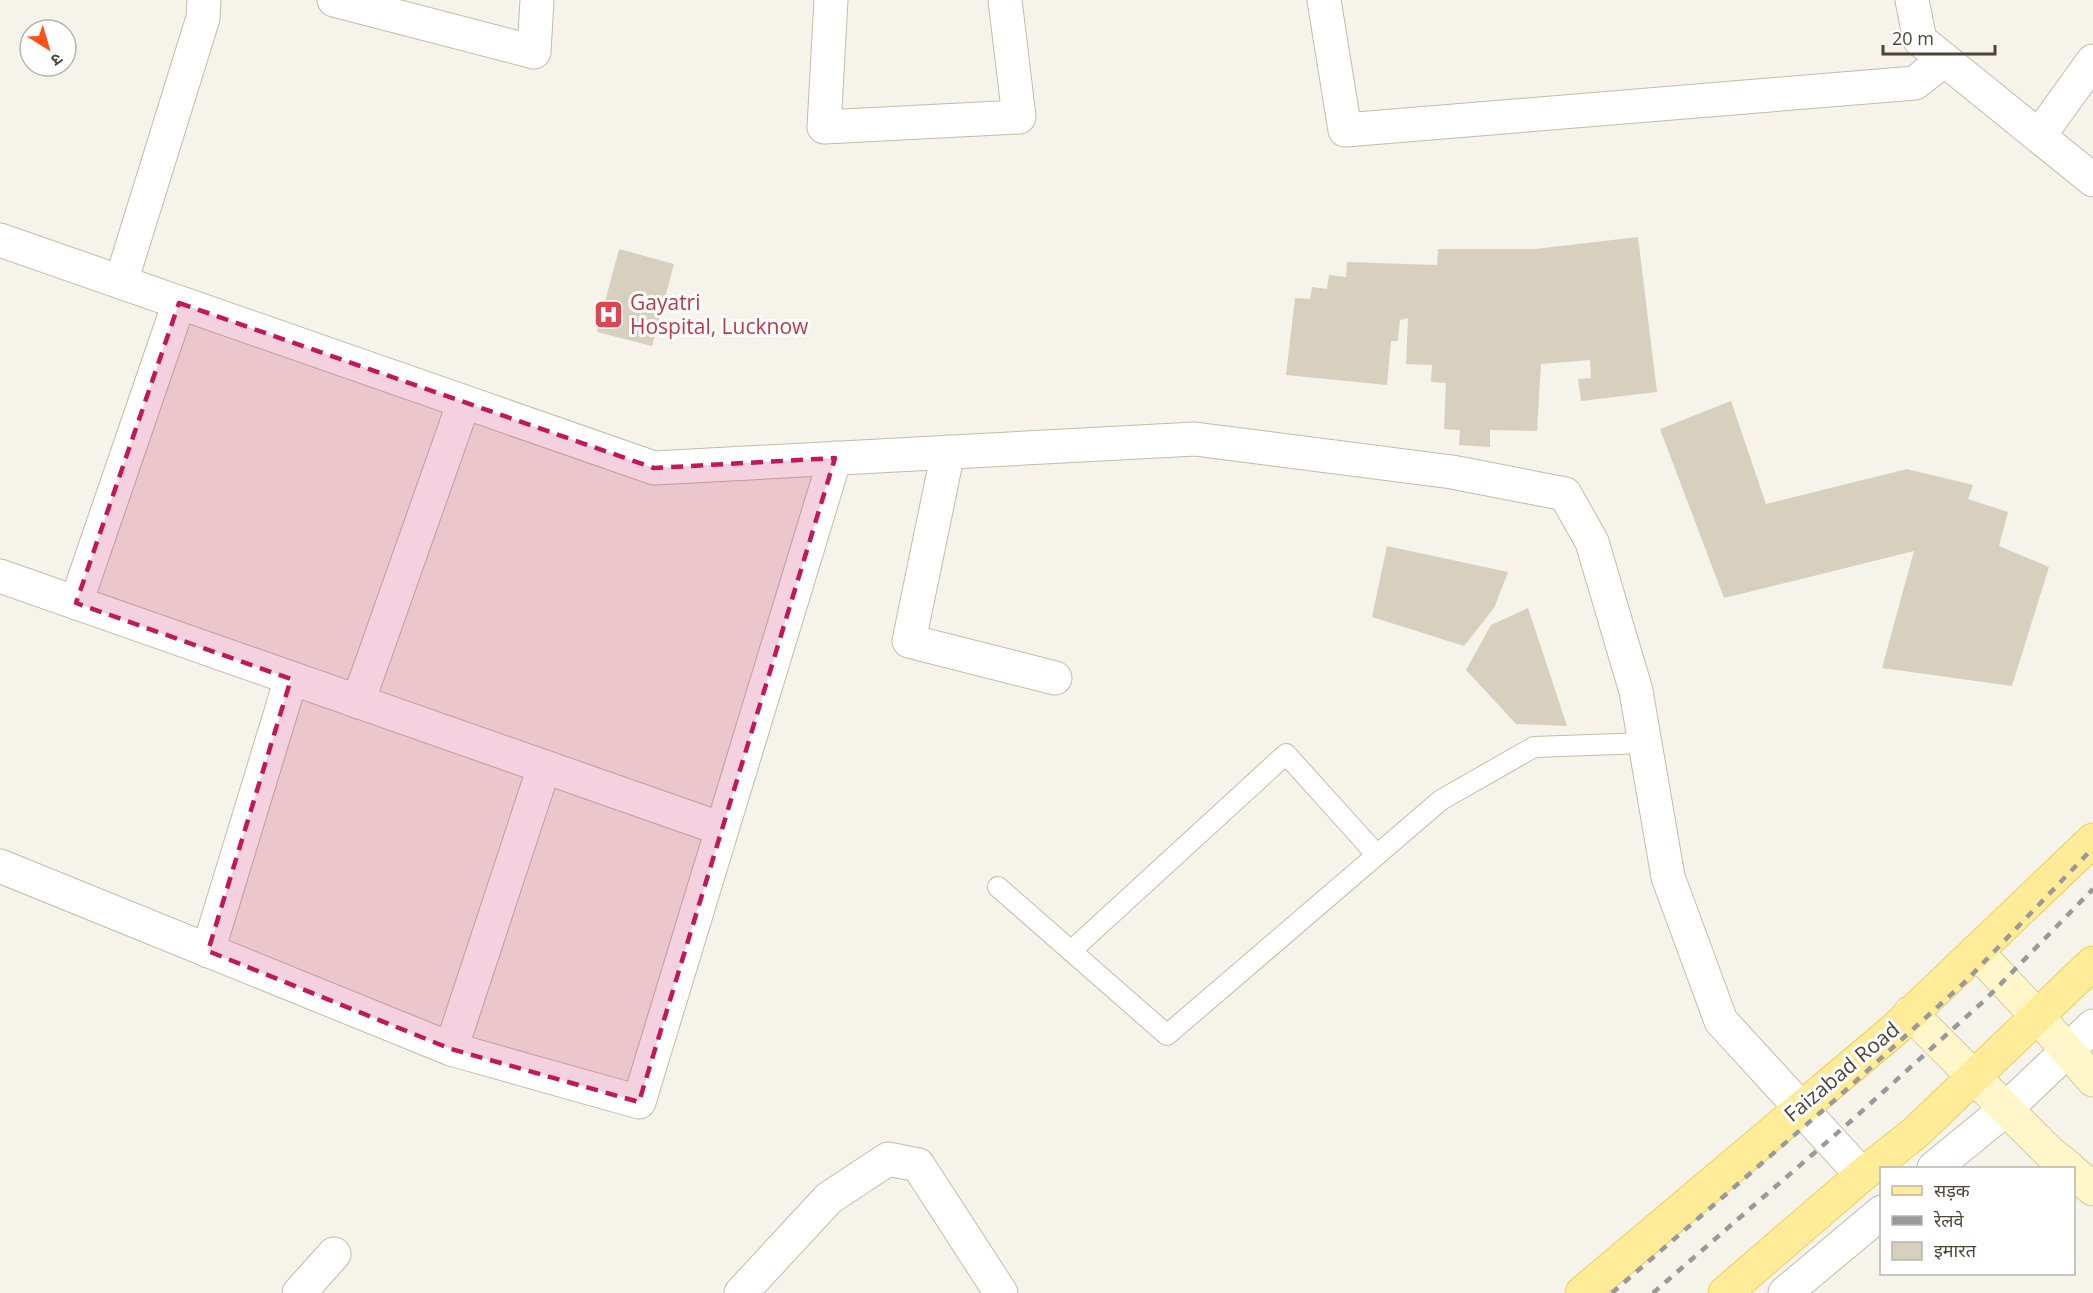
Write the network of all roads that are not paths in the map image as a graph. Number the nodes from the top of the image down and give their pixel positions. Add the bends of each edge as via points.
1 (204, 0) edge
2 (334, 0) edge
3 (537, 0) edge
4 (831, 0) edge
5 (1005, 0) edge
6 (1324, 0) edge
7 (1912, 0) edge
8 (1944, 60) junction
9 (2093, 60) edge
10 (2039, 136) junction
11 (2093, 180) edge
12 (0, 240) edge
13 (121, 282) junction
14 (179, 303) junction
15 (464, 402) junction
16 (948, 452) junction
17 (835, 458) junction
18 (0, 576) edge
19 (76, 603) junction
20 (1054, 678) dead end
21 (291, 679) junction
22 (358, 702) junction
23 (1645, 743) junction
24 (544, 767) junction
25 (722, 829) junction
26 (2093, 840) edge
27 (1377, 855) junction
28 (0, 866) edge
29 (998, 887) dead end
30 (208, 951) junction
31 (1071, 951) junction
32 (1976, 951) junction
33 (2093, 963) edge
34 (1910, 1013) junction
35 (2037, 1016) junction
36 (2093, 1026) edge
37 (451, 1049) junction
38 (2067, 1052) junction
39 (1973, 1077) junction
40 (2093, 1080) edge
41 (1799, 1108) junction
42 (2006, 1109) junction
43 (1935, 1167) edge
44 (2067, 1167) edge
45 (1862, 1175) junction
46 (2075, 1175) edge
47 (2093, 1189) edge
48 (1880, 1213) edge
49 (334, 1254) dead end
50 (299, 1293) edge
51 (741, 1293) edge
52 (1001, 1293) edge
53 (1582, 1293) edge
54 (1725, 1293) edge
55 (1785, 1293) edge

1 - 13 street via 203,18
2 - 3 street via 534,52
4 - 5 street via 824,127 1019,117
6 - 8 street via 1345,130 1915,83
7 - 8 street via 1920,40
8 - 10 street
9 - 10 street
10 - 11 street
12 - 13 street
13 - 14 street
14 - 15 street
14 - 19 street
15 - 17 street via 654,468
15 - 22 street
16 - 17 street
16 - 20 street via 909,641
16 - 23 street via 1196,439 1452,472 1565,494 1592,542 1636,691
17 - 25 street
18 - 19 street
19 - 21 street
21 - 22 street
21 - 30 street
22 - 24 street
23 - 27 lane via 1534,747 1441,800
23 - 41 street via 1668,877 1721,1021
24 - 25 street
24 - 37 street
25 - 37 street via 639,1102
26 - 32 main road, Faizabad Road
27 - 31 lane via 1167,1035
27 - 31 lane via 1286,754
28 - 30 street
29 - 31 lane
30 - 37 street
32 - 34 main road, Faizabad Road
32 - 35 street
33 - 35 main road
34 - 39 street
34 - 41 main road, Faizabad Road
35 - 38 street
35 - 39 main road
36 - 38 street
38 - 40 street
38 - 42 street
39 - 42 street
39 - 45 main road via 1915,1133
41 - 45 street
41 - 53 main road, Faizabad Road
42 - 43 street
42 - 44 street
45 - 54 main road
46 - 47 street
48 - 55 street
49 - 50 street
51 - 52 street via 829,1198 888,1159 918,1165

